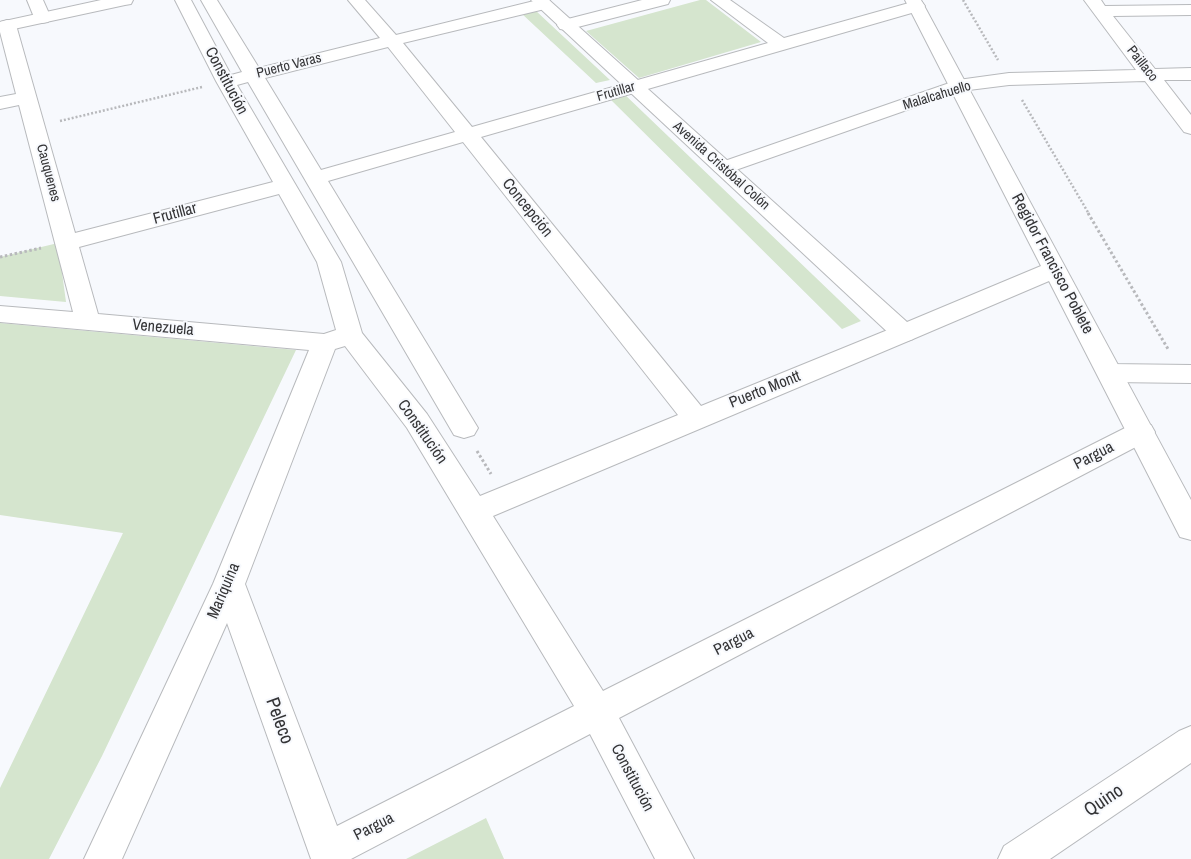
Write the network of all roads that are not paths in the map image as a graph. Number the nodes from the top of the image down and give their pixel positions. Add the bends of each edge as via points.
1 (35, 0) edge
2 (125, 0) edge
3 (183, 0) edge
4 (209, 0) edge
5 (356, 0) edge
6 (662, 0) edge
7 (719, 0) edge
8 (541, 2) edge
9 (914, 3) edge
10 (1097, 6) edge
11 (1191, 10) edge
12 (42, 18) junction
13 (566, 25) junction
14 (4, 26) edge
15 (392, 41) junction
16 (781, 44) junction
17 (254, 74) junction
18 (1191, 74) edge
19 (1150, 75) junction
20 (225, 81) junction
21 (958, 86) junction
22 (634, 87) junction
23 (26, 97) junction
24 (0, 103) edge
25 (1191, 128) edge
26 (467, 135) junction
27 (723, 168) junction
28 (316, 178) junction
29 (284, 186) junction
30 (66, 243) junction
31 (1055, 269) junction
32 (0, 314) edge
33 (88, 322) junction
34 (904, 333) junction
35 (338, 339) junction
36 (1110, 373) junction
37 (1187, 374) edge
38 (696, 418) junction
39 (464, 428) road end
40 (1141, 432) junction
41 (474, 511) junction
42 (1191, 528) edge
43 (229, 584) junction
44 (597, 713) junction
45 (1191, 743) edge
46 (328, 855) edge
47 (103, 859) edge
48 (675, 859) edge
49 (1017, 859) edge

1 - 12 street
2 - 12 street
3 - 20 street, Constitución
4 - 17 street, Constitución
5 - 15 street, Concepción
6 - 13 street
7 - 16 street
8 - 13 street, Avenida Cristóbal Colón
8 - 15 street, Puerto Varas
9 - 16 street, Frutillar
9 - 21 street, Regidor Francisco Poblete
10 - 11 street
10 - 19 street, Paillaco
12 - 14 street
13 - 22 street, Avenida Cristóbal Colón
14 - 23 street, Cauquenes
15 - 17 street, Puerto Varas
15 - 26 street, Concepción
16 - 22 street, Frutillar
17 - 20 street, Puerto Varas
17 - 28 street, Constitución
18 - 19 street, Malalcahuello
19 - 21 street, Malalcahuello via 1010,78
19 - 25 street, Paillaco
20 - 29 street, Constitución
21 - 27 street, Malalcahuello
21 - 31 street, Regidor Francisco Poblete
22 - 26 street, Frutillar
22 - 27 street, Avenida Cristóbal Colón
23 - 24 street
23 - 30 street, Cauquenes
26 - 28 street, Frutillar
26 - 38 street, Concepción
27 - 34 street, Avenida Cristóbal Colón
28 - 39 street, Constitución
29 - 30 street, Frutillar
29 - 35 street, Constitución via 329,262
30 - 33 street, Cauquenes
31 - 34 street, Puerto Montt
31 - 36 street, Regidor Francisco Poblete
32 - 33 street, Venezuela
33 - 35 street, Venezuela
34 - 38 street, Puerto Montt
35 - 41 street, Constitución via 417,421
35 - 43 street, Mariquina
36 - 37 street
36 - 40 street, Regidor Francisco Poblete
38 - 41 street, Puerto Montt
40 - 42 street, Regidor Francisco Poblete
40 - 44 street, Pargua
41 - 44 street, Constitución
43 - 46 street, Peleco
43 - 47 street, Mariquina
44 - 46 street, Pargua
44 - 48 street, Constitución
45 - 49 street, Quino

